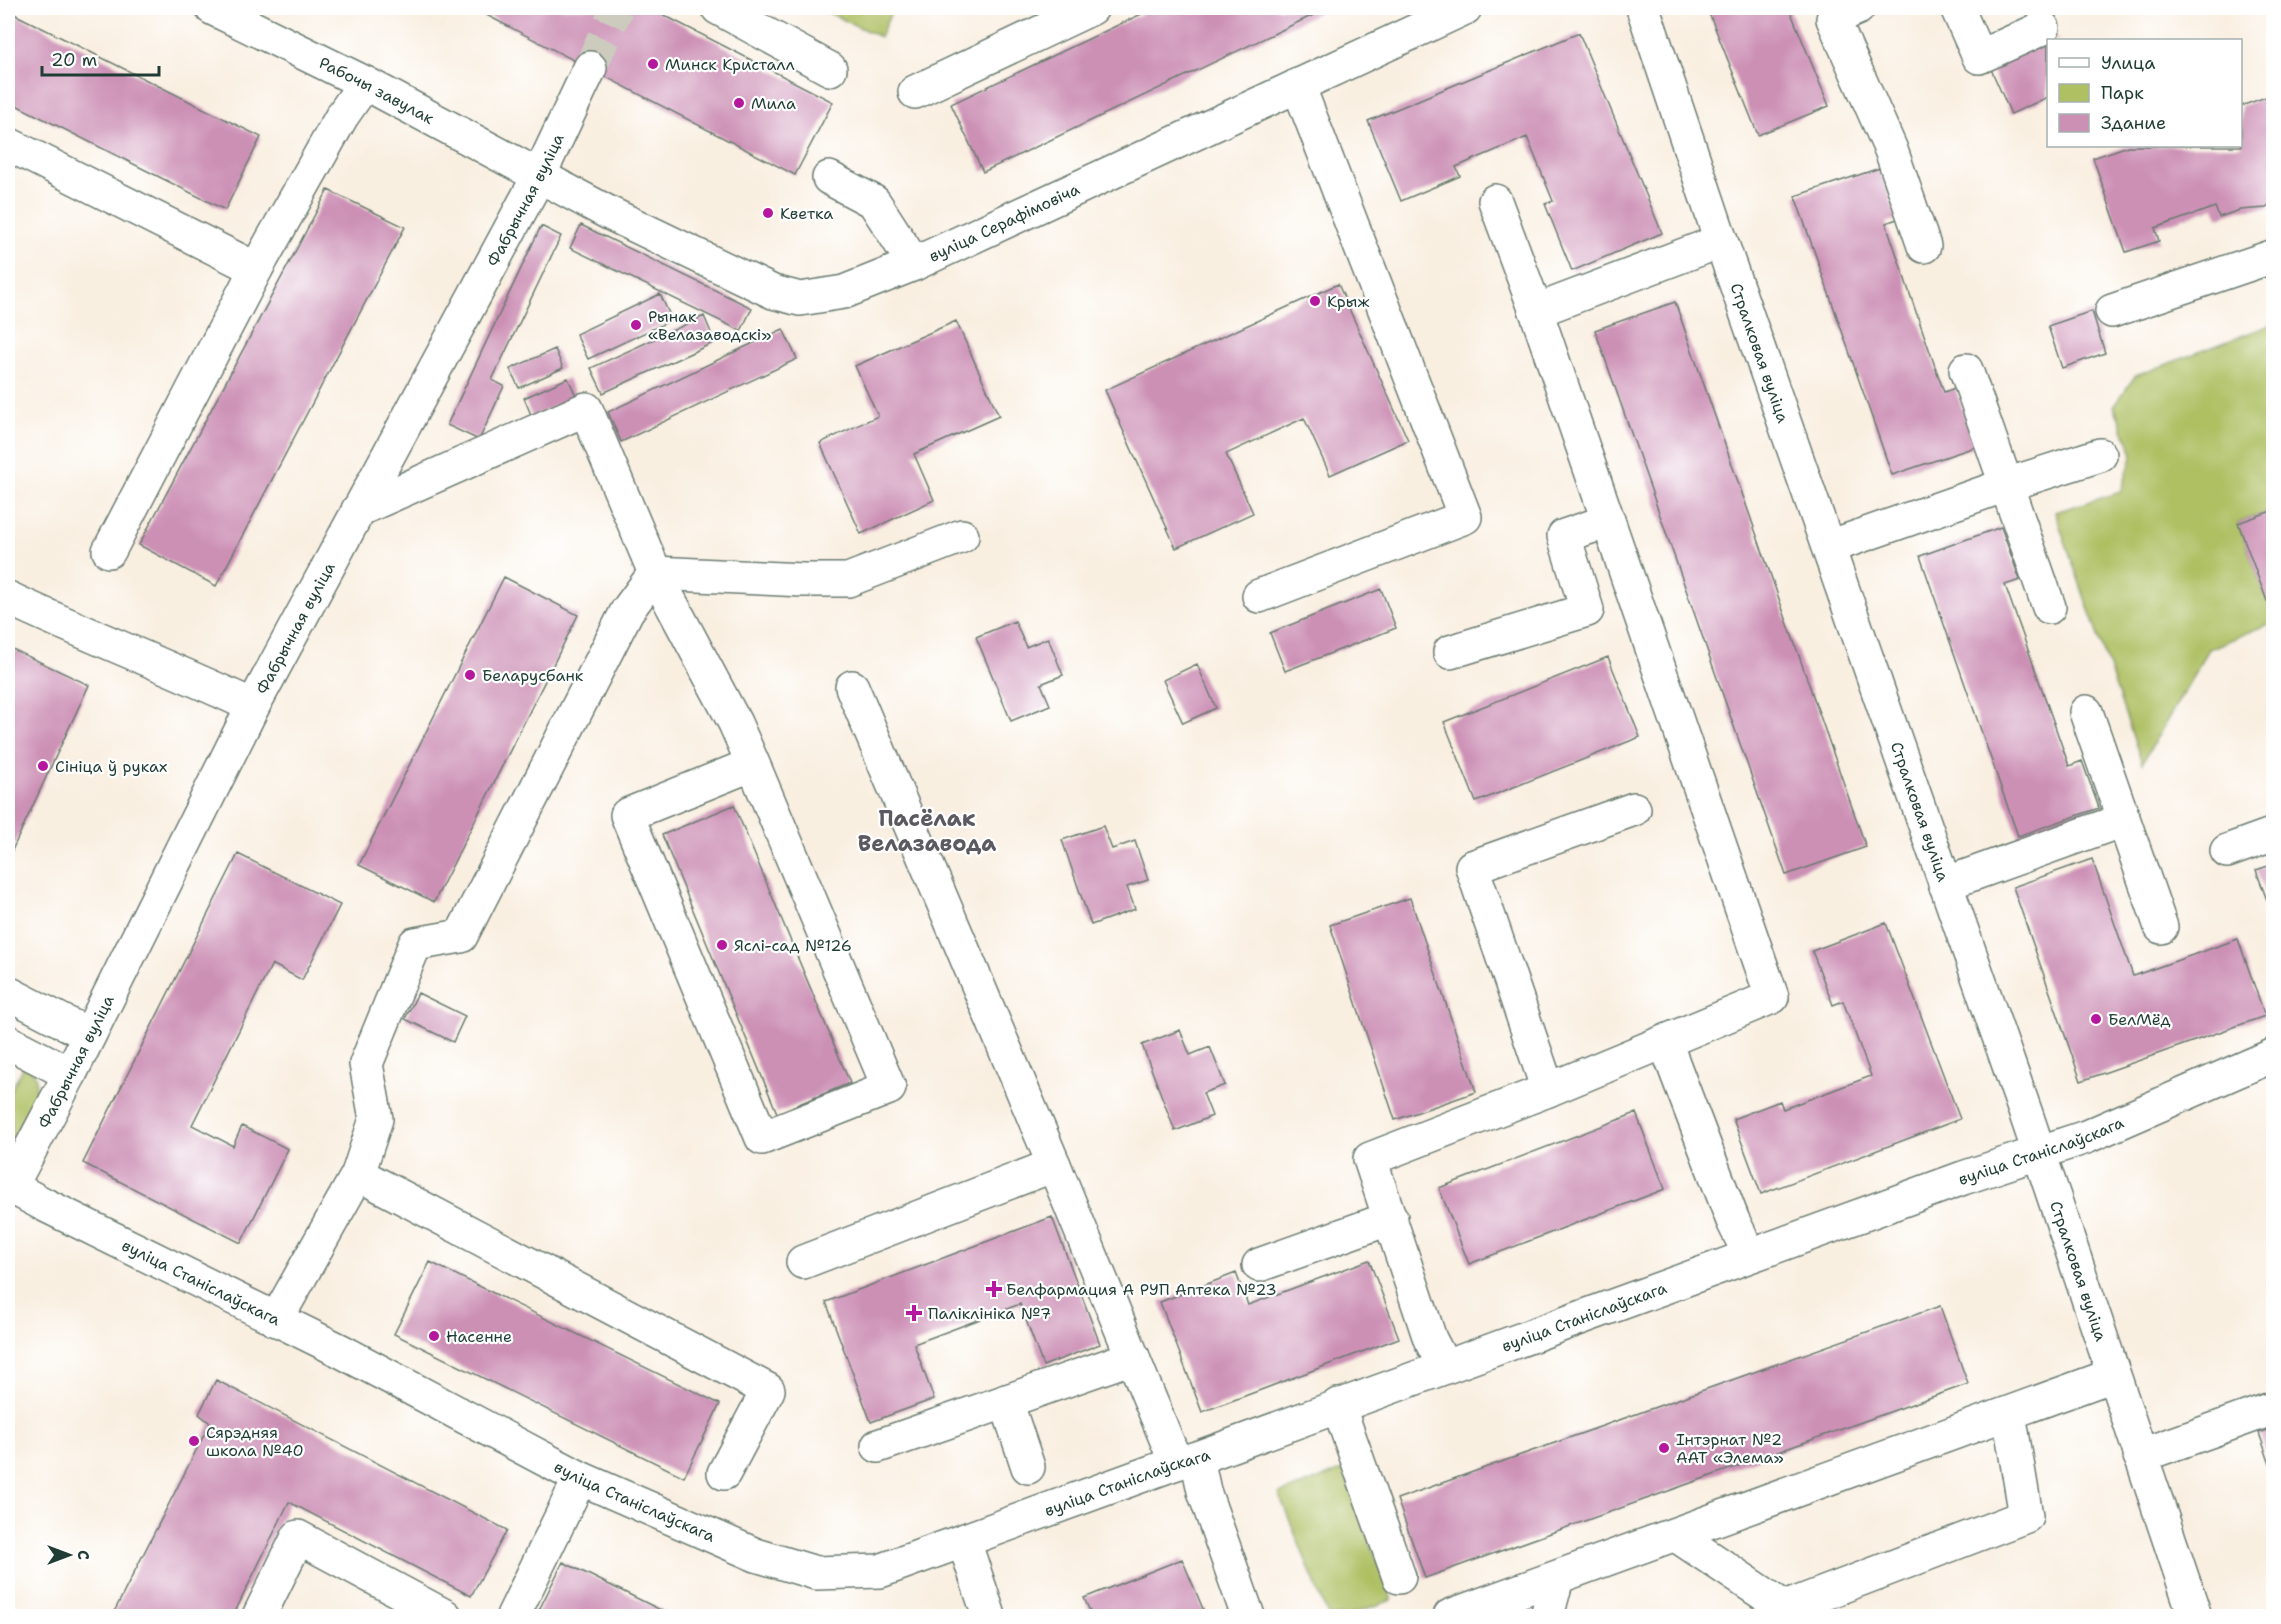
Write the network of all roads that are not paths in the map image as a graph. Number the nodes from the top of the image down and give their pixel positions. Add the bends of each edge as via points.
1 (212, 8) edge
2 (718, 8) edge
3 (1092, 8) edge
4 (1465, 8) edge
5 (1643, 8) edge
6 (1858, 8) edge
7 (1957, 8) edge
8 (2043, 28) dead end
9 (590, 68) tunnel mouth
10 (830, 69) dead end
11 (365, 83) junction
12 (1298, 85) junction
13 (915, 92) dead end
14 (8, 144) edge
15 (539, 176) junction
16 (829, 178) dead end
17 (1495, 201) dead end
18 (1721, 241) junction
19 (1924, 246) dead end
20 (2274, 256) edge
21 (914, 264) junction
22 (256, 269) junction
23 (1536, 311) junction
24 (2112, 311) dead end
25 (1966, 369) dead end
26 (2100, 455) dead end
27 (2006, 485) junction
28 (358, 510) junction
29 (1608, 520) junction
30 (962, 536) dead end
31 (1829, 547) junction
32 (109, 551) dead end
33 (655, 573) junction
34 (1259, 596) dead end
35 (8, 598) edge
36 (2049, 607) dead end
37 (1450, 652) dead end
38 (852, 687) dead end
39 (254, 705) junction
40 (2086, 712) dead end
41 (753, 764) junction
42 (1634, 809) dead end
43 (2124, 820) junction
44 (2274, 834) edge
45 (2227, 851) dead end
46 (1945, 884) junction
47 (2161, 927) dead end
48 (8, 993) edge
49 (89, 1035) junction
50 (1665, 1041) junction
51 (8, 1042) edge
52 (2274, 1055) edge
53 (70, 1074) junction
54 (1548, 1090) junction
55 (2039, 1153) junction
56 (1054, 1165) junction
57 (358, 1174) junction
58 (9, 1189) edge
59 (1391, 1218) junction
60 (1750, 1255) junction
61 (803, 1262) dead end
62 (1259, 1265) dead end
63 (276, 1320) junction
64 (1133, 1357) junction
65 (1444, 1366) junction
66 (2113, 1375) junction
67 (1006, 1401) junction
68 (1338, 1405) junction
69 (2274, 1408) edge
70 (2009, 1414) junction
71 (878, 1446) dead end
72 (2140, 1456) junction
73 (1187, 1460) junction
74 (1028, 1467) dead end
75 (724, 1473) dead end
76 (580, 1478) junction
77 (1676, 1535) junction
78 (964, 1541) junction
79 (1399, 1578) dead end
80 (1557, 1578) junction
81 (259, 1617) edge
82 (446, 1617) edge
83 (513, 1617) edge
84 (989, 1617) edge
85 (1248, 1617) edge
86 (1450, 1617) edge
87 (1547, 1617) edge
88 (2194, 1617) edge

1 - 11 street, Рабочы завулак
2 - 10 street
3 - 13 street
4 - 12 street, вуліца Серафімовіча
5 - 18 street, Стралковая вуліца
6 - 19 street via 1833,19 1891,150
7 - 8 street via 1979,57
9 - 15 street, Фабрычная вуліца
11 - 15 street, Рабочы завулак
11 - 22 street via 342,116
12 - 21 street, вуліца Серафімовіча
12 - 34 street via 1465,517
14 - 22 street
15 - 21 street, вуліца Серафімовіча via 773,292 800,299 844,292
15 - 28 street, Фабрычная вуліца
16 - 21 street via 874,202
17 - 23 street
18 - 23 street
18 - 31 street, Стралковая вуліца
20 - 24 street
22 - 32 street
23 - 29 street
25 - 27 street
26 - 27 street
27 - 31 street
27 - 36 street
28 - 33 street via 586,409
28 - 39 street, Фабрычная вуліца
29 - 37 street via 1564,536 1587,610
29 - 50 street via 1772,997
30 - 33 street via 848,579
31 - 46 street, Стралковая вуліца
33 - 41 street
33 - 57 street via 627,612 461,936 415,944 366,1064 376,1119
35 - 39 street
38 - 56 street
39 - 49 street, Фабрычная вуліца
40 - 43 street
41 - 41 street via 889,1088 762,1138 627,814
42 - 54 street via 1472,867
43 - 46 street
43 - 47 street
44 - 45 street
46 - 55 street, Стралковая вуліца
48 - 49 street
49 - 53 street, Фабрычная вуліца
50 - 54 street
50 - 60 street via 1733,1221
51 - 53 street
52 - 55 street, вуліца Станіслаўскага via 2122,1123
53 - 58 street, Фабрычная вуліца
54 - 59 street via 1370,1159
55 - 60 street, вуліца Станіслаўскага
55 - 66 street, Стралковая вуліца
56 - 61 street
56 - 64 street
57 - 63 street
57 - 75 street via 768,1390
58 - 63 street, вуліца Станіслаўскага
59 - 62 street
59 - 65 street via 1430,1339
60 - 65 street, вуліца Станіслаўскага
63 - 76 street, вуліца Станіслаўскага
64 - 67 street
64 - 73 street
65 - 68 street, вуліца Станіслаўскага
66 - 70 street
66 - 72 street, Стралковая вуліца
67 - 71 street
67 - 74 street
68 - 73 street, вуліца Станіслаўскага
68 - 79 street
69 - 72 street
70 - 77 street
70 - 77 street via 2026,1516 1785,1608
72 - 88 street, Стралковая вуліца
73 - 78 street, вуліца Станіслаўскага
73 - 85 street via 1204,1491
76 - 78 street, вуліца Станіслаўскага via 756,1555 816,1573 880,1571
76 - 83 street
77 - 80 street
78 - 84 street
80 - 86 street
80 - 87 street
81 - 82 street via 298,1537

